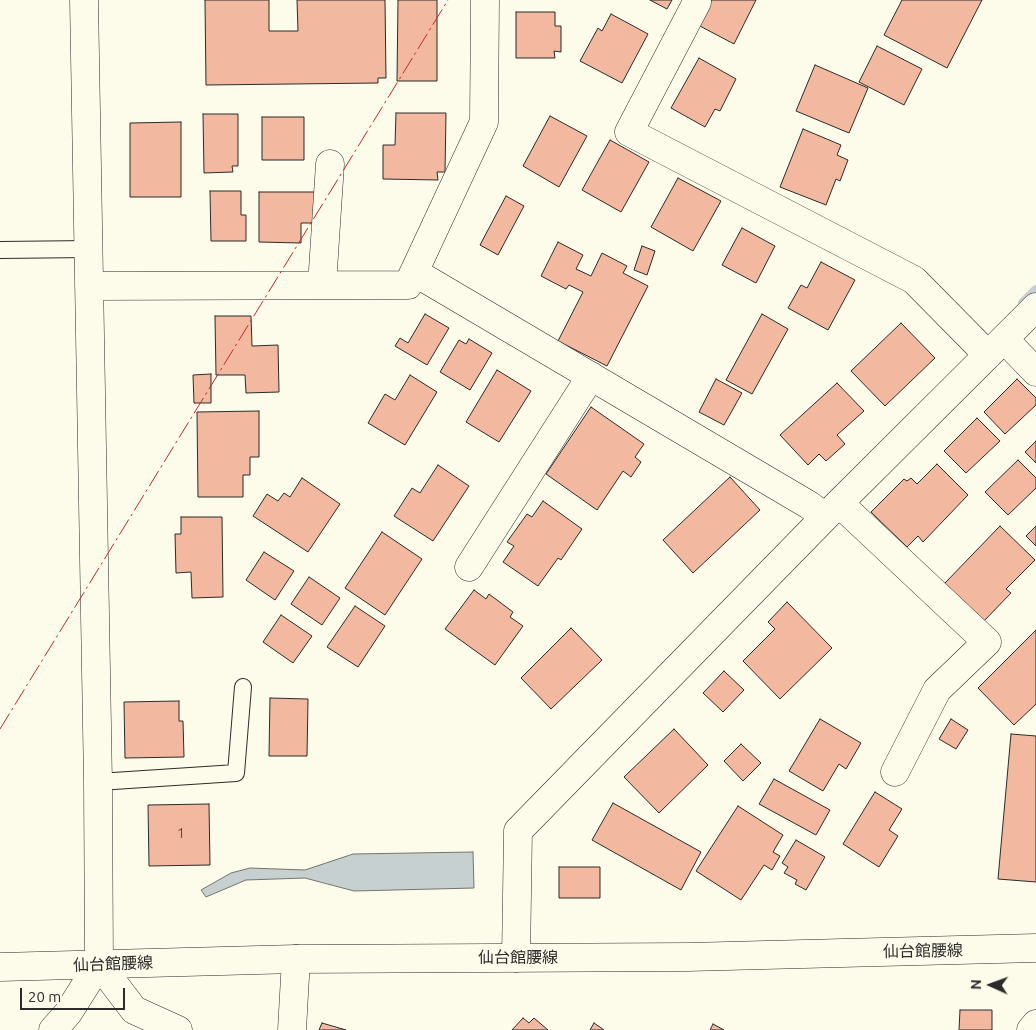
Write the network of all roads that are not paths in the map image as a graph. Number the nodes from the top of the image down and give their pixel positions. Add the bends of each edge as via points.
1 (84, 0) edge
2 (485, 0) edge
3 (697, 2) dead end
4 (330, 164) dead end
5 (89, 249) junction
6 (0, 250) edge
7 (414, 272) junction
8 (322, 285) junction
9 (89, 286) junction
10 (1036, 307) edge
11 (996, 347) junction
12 (1036, 372) edge
13 (591, 376) junction
14 (824, 510) junction
15 (469, 568) dead end
16 (243, 687) dead end
17 (895, 772) dead end
18 (98, 782) junction
19 (1036, 948) edge
20 (516, 958) junction
21 (296, 959) junction
22 (99, 964) junction
23 (0, 967) edge
24 (1036, 1024) edge
25 (53, 1030) edge
26 (178, 1030) edge
27 (292, 1030) edge
28 (1031, 1030) edge

1 - 5 street
2 - 7 street via 484,122
3 - 11 street via 629,132 914,280
4 - 8 street
5 - 6 lane
5 - 9 street
7 - 8 street via 408,284
7 - 13 street
8 - 9 street
9 - 18 street
10 - 11 street
11 - 12 street
11 - 14 street
13 - 14 street
13 - 15 street
14 - 17 street via 987,642 937,690
14 - 20 street via 518,831
16 - 18 lane via 236,773
18 - 22 street
19 - 20 street, 仙台館腰線
20 - 21 street, 仙台館腰線
21 - 22 street, 仙台館腰線
21 - 27 street
22 - 23 street, 仙台館腰線
22 - 25 street via 68,1013
22 - 26 street via 134,1010
24 - 28 street

